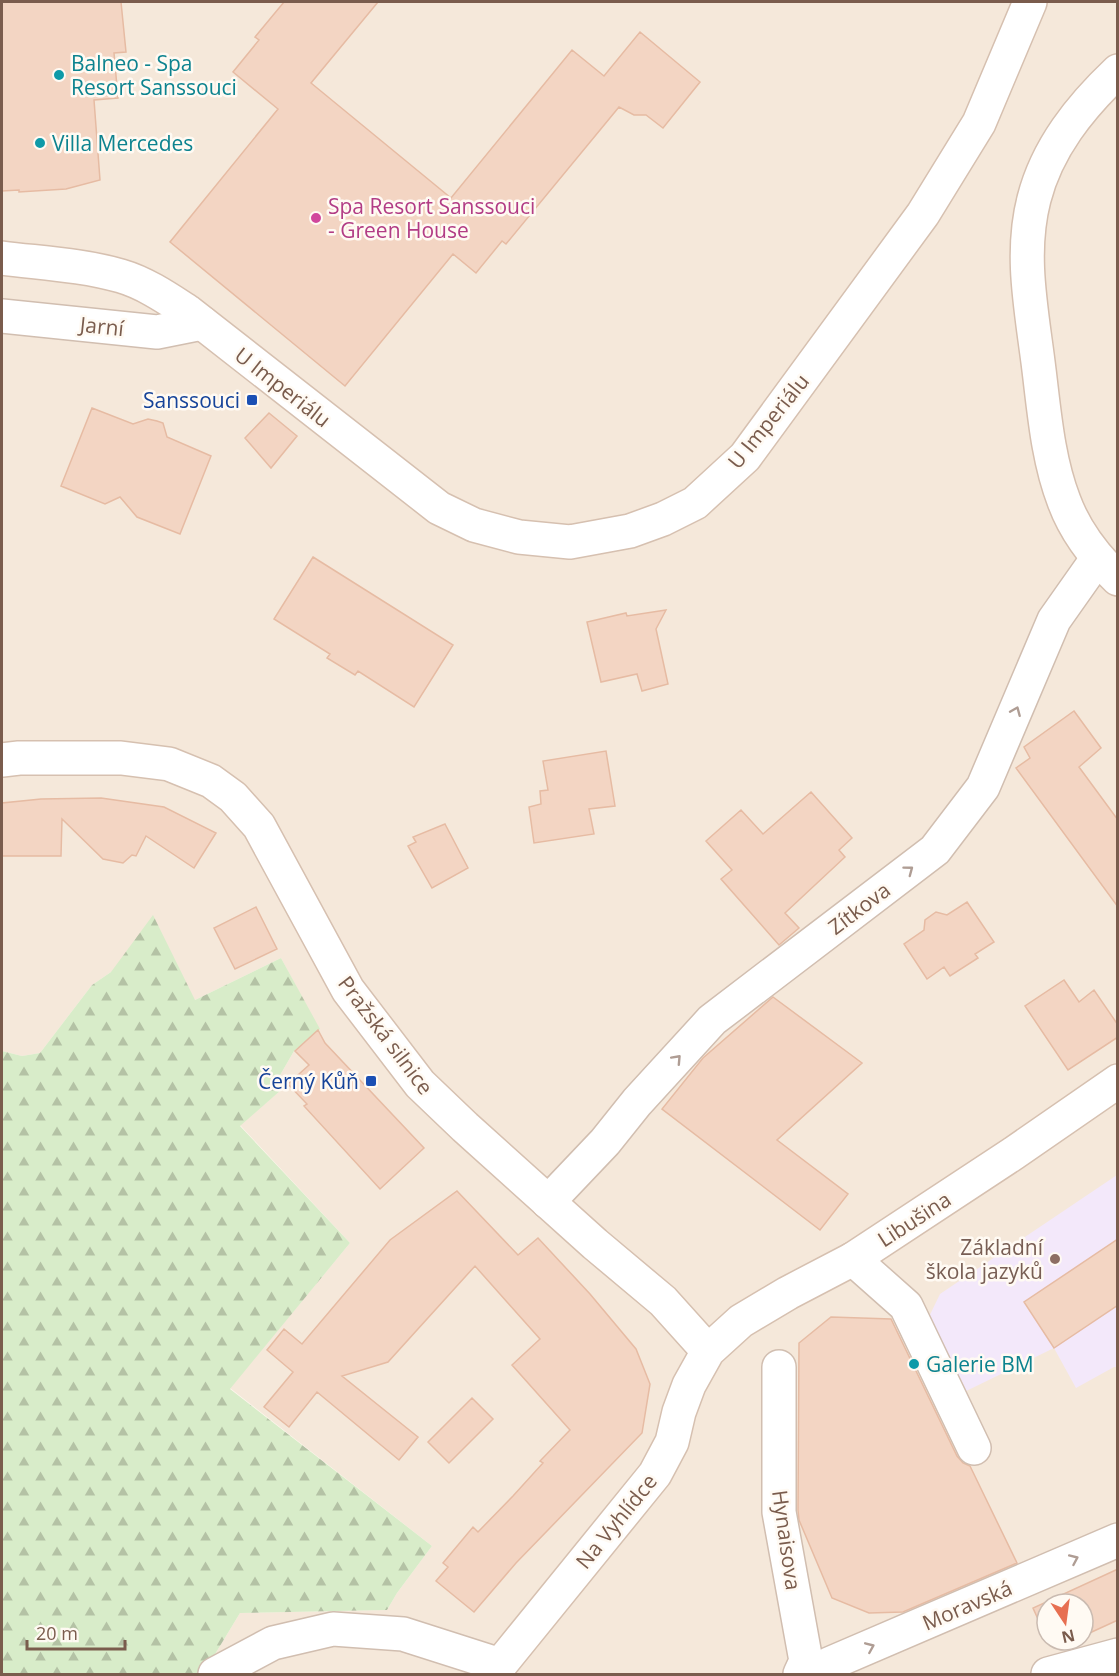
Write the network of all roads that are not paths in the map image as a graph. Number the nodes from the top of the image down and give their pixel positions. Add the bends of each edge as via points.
1 (1030, 2) edge
2 (1118, 71) edge
3 (2, 258) edge
4 (2, 316) edge
5 (202, 323) junction
6 (1107, 569) edge
7 (2, 760) edge
8 (1118, 1081) edge
9 (548, 1202) junction
10 (853, 1259) junction
11 (708, 1351) junction
12 (779, 1367) dead end
13 (974, 1448) dead end
14 (1118, 1540) edge
15 (1118, 1655) edge
16 (497, 1670) edge
17 (215, 1674) edge
18 (800, 1674) edge
19 (820, 1674) edge
20 (1048, 1674) edge

1 - 5 street, U Imperiálu via 979,123 923,214 745,457 695,503 663,519 630,531 570,542 519,537 474,525 439,508
2 - 6 street via 1072,120 1041,174 1029,222 1026,259 1052,458 1078,531
3 - 5 street, U Imperiálu via 123,277 163,296
4 - 5 street, Jarní via 157,332
9 -> 6 street, Zítkova via 712,1020 935,850 983,787 1054,620
7 - 9 street, Pražská silnice via 121,758 169,764 211,781 233,797 259,826 348,990 420,1084
8 - 10 street, Libušina
9 - 11 street, Pražská silnice via 663,1301
10 - 11 street, Libušina via 741,1321
10 - 13 street via 906,1306
11 - 16 street, Na Vyhlídce via 689,1385 672,1443 655,1474
12 - 18 street, Hynaisova via 779,1512 806,1661
19 -> 14 street, Moravská via 829,1664
15 - 20 street
16 - 17 street via 403,1635 333,1629 273,1643

